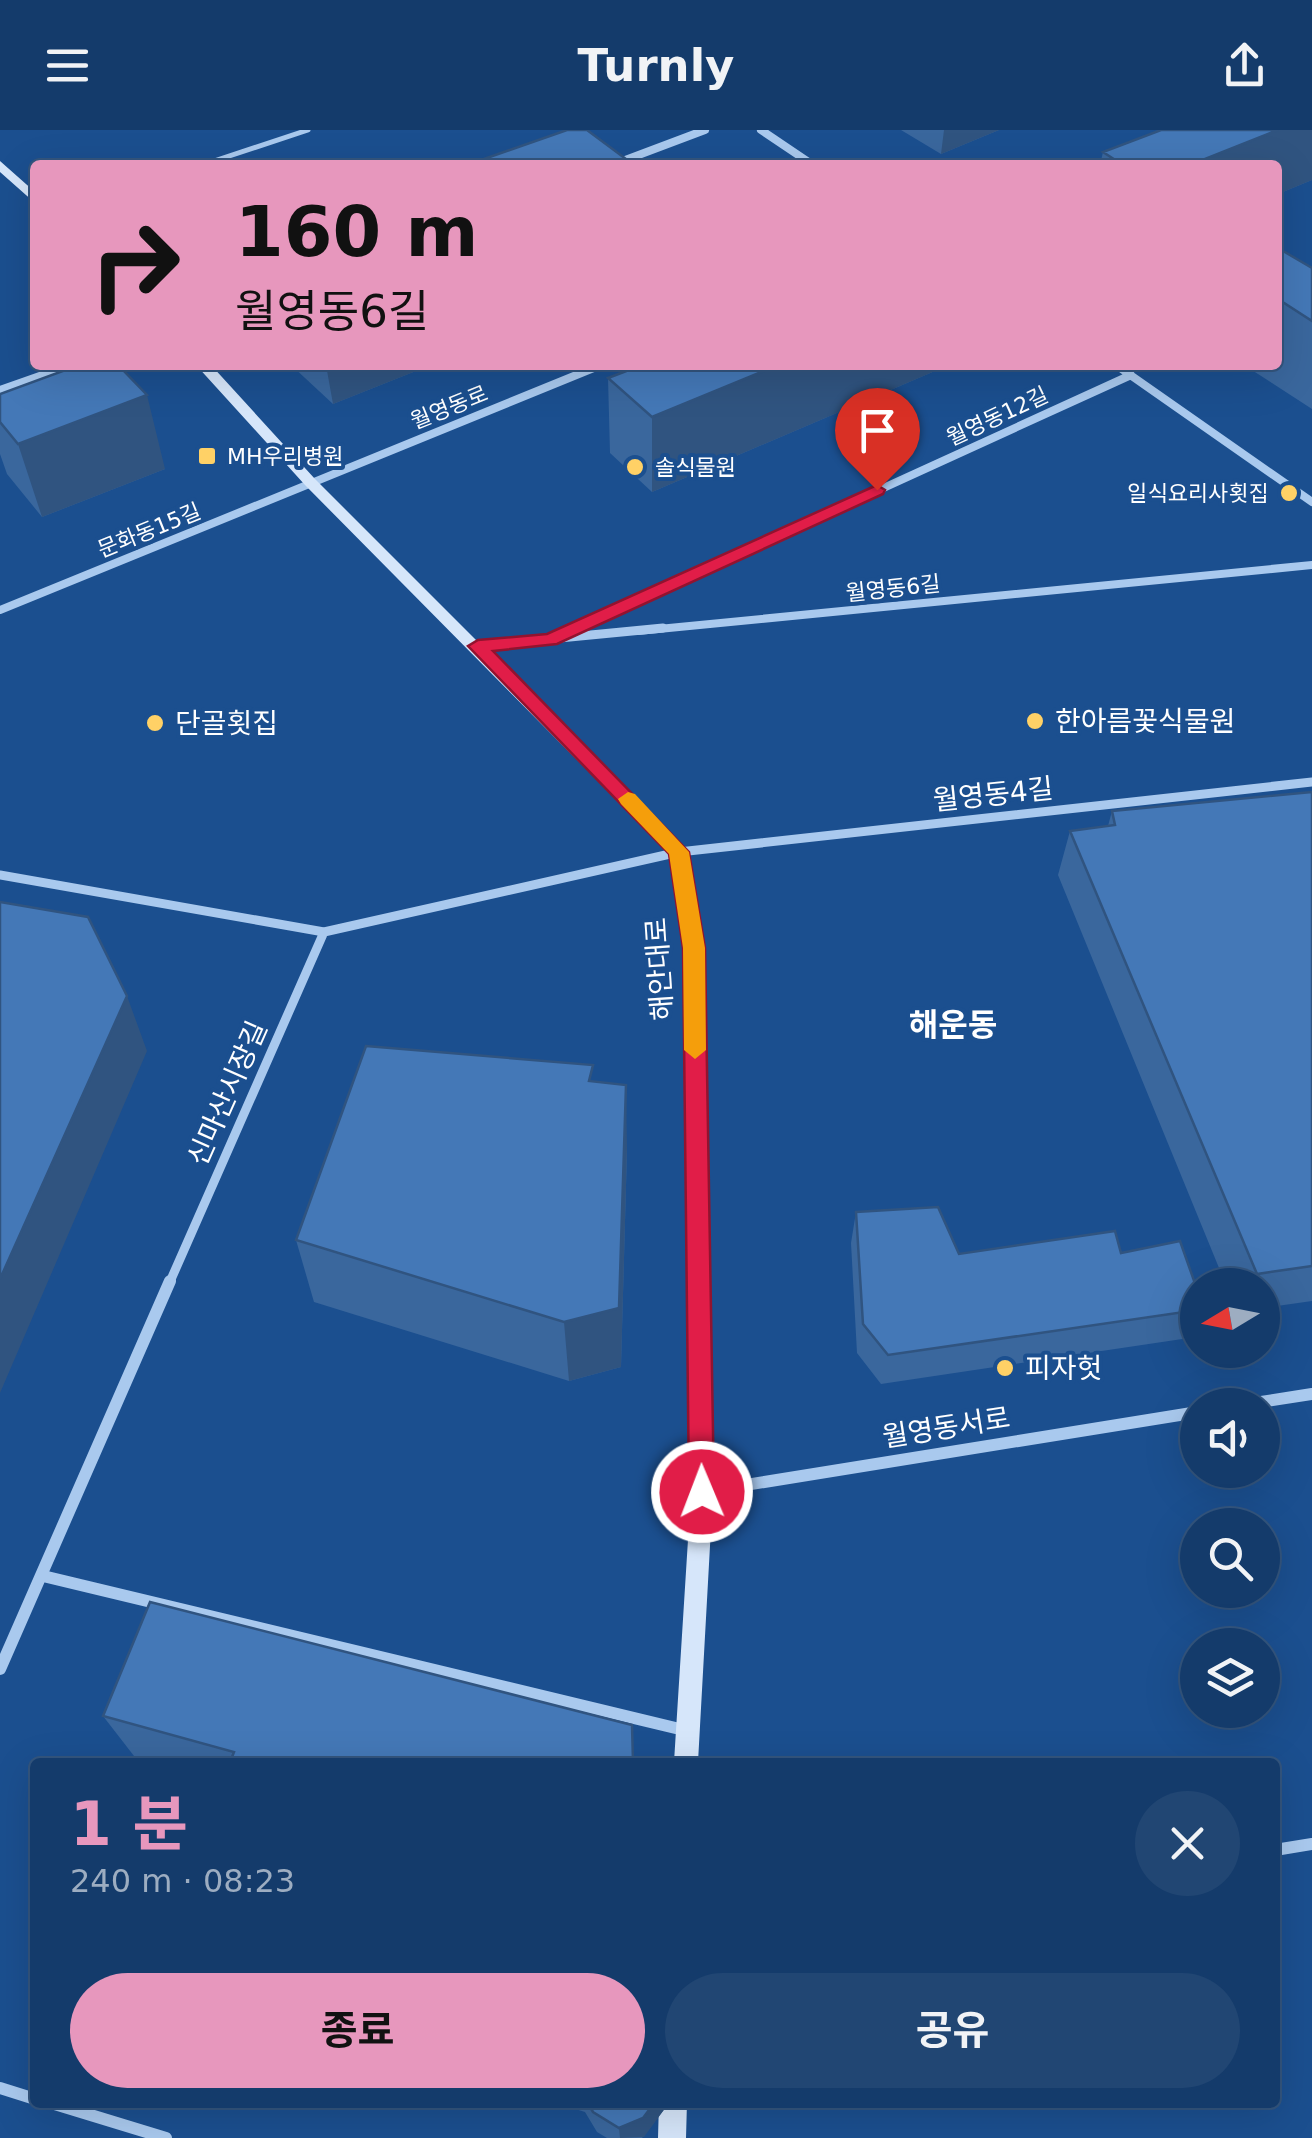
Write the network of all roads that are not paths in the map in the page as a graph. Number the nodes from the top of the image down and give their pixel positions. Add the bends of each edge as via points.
1 (308, 130) edge
2 (705, 130) edge
3 (761, 130) edge
4 (217, 160) edge
5 (625, 160) edge
6 (806, 160) edge
7 (0, 165) edge
8 (30, 194) edge
9 (58, 370) edge
10 (208, 370) edge
11 (589, 370) edge
12 (1124, 370) edge
13 (1130, 374) junction
14 (0, 390) edge
15 (310, 482) junction
16 (1312, 502) edge
17 (1312, 565) edge
18 (0, 610) edge
19 (550, 640) junction
20 (478, 646) junction
21 (1312, 782) edge
22 (679, 852) junction
23 (0, 875) edge
24 (324, 932) junction
25 (1312, 1394) edge
26 (1280, 1399) edge
27 (1180, 1415) edge
28 (702, 1492) junction
29 (44, 1576) junction
30 (0, 1668) edge
31 (688, 1731) junction
32 (686, 1758) edge
33 (1312, 1844) edge
34 (1280, 1849) edge
35 (0, 2088) edge
36 (30, 2097) edge
37 (68, 2108) edge
38 (673, 2108) edge
39 (166, 2138) edge
40 (672, 2138) edge

1 - 4 lane
2 - 5 street
3 - 6 street
7 - 8 main road
9 - 14 street
10 - 15 main road
11 - 15 street, 월영동로
12 - 13 street
13 - 16 street
13 - 19 street, 월영동12길
15 - 18 street, 문화동15길
15 - 20 main road
17 - 19 street, 월영동6길
19 - 20 street, 월영동6길
20 - 22 main road
21 - 22 street, 월영동4길
22 - 24 street, 월영동4길
22 - 28 main road, 해안대로 via 694,948
23 - 24 street
24 - 29 street, 신마산시장길
25 - 26 street
27 - 28 street, 월영동서로
28 - 31 main road, 해안대로
29 - 30 street, 신마산시장길
29 - 31 street
31 - 32 main road, 해안대로
33 - 34 street
35 - 36 street
37 - 39 street
38 - 40 main road

